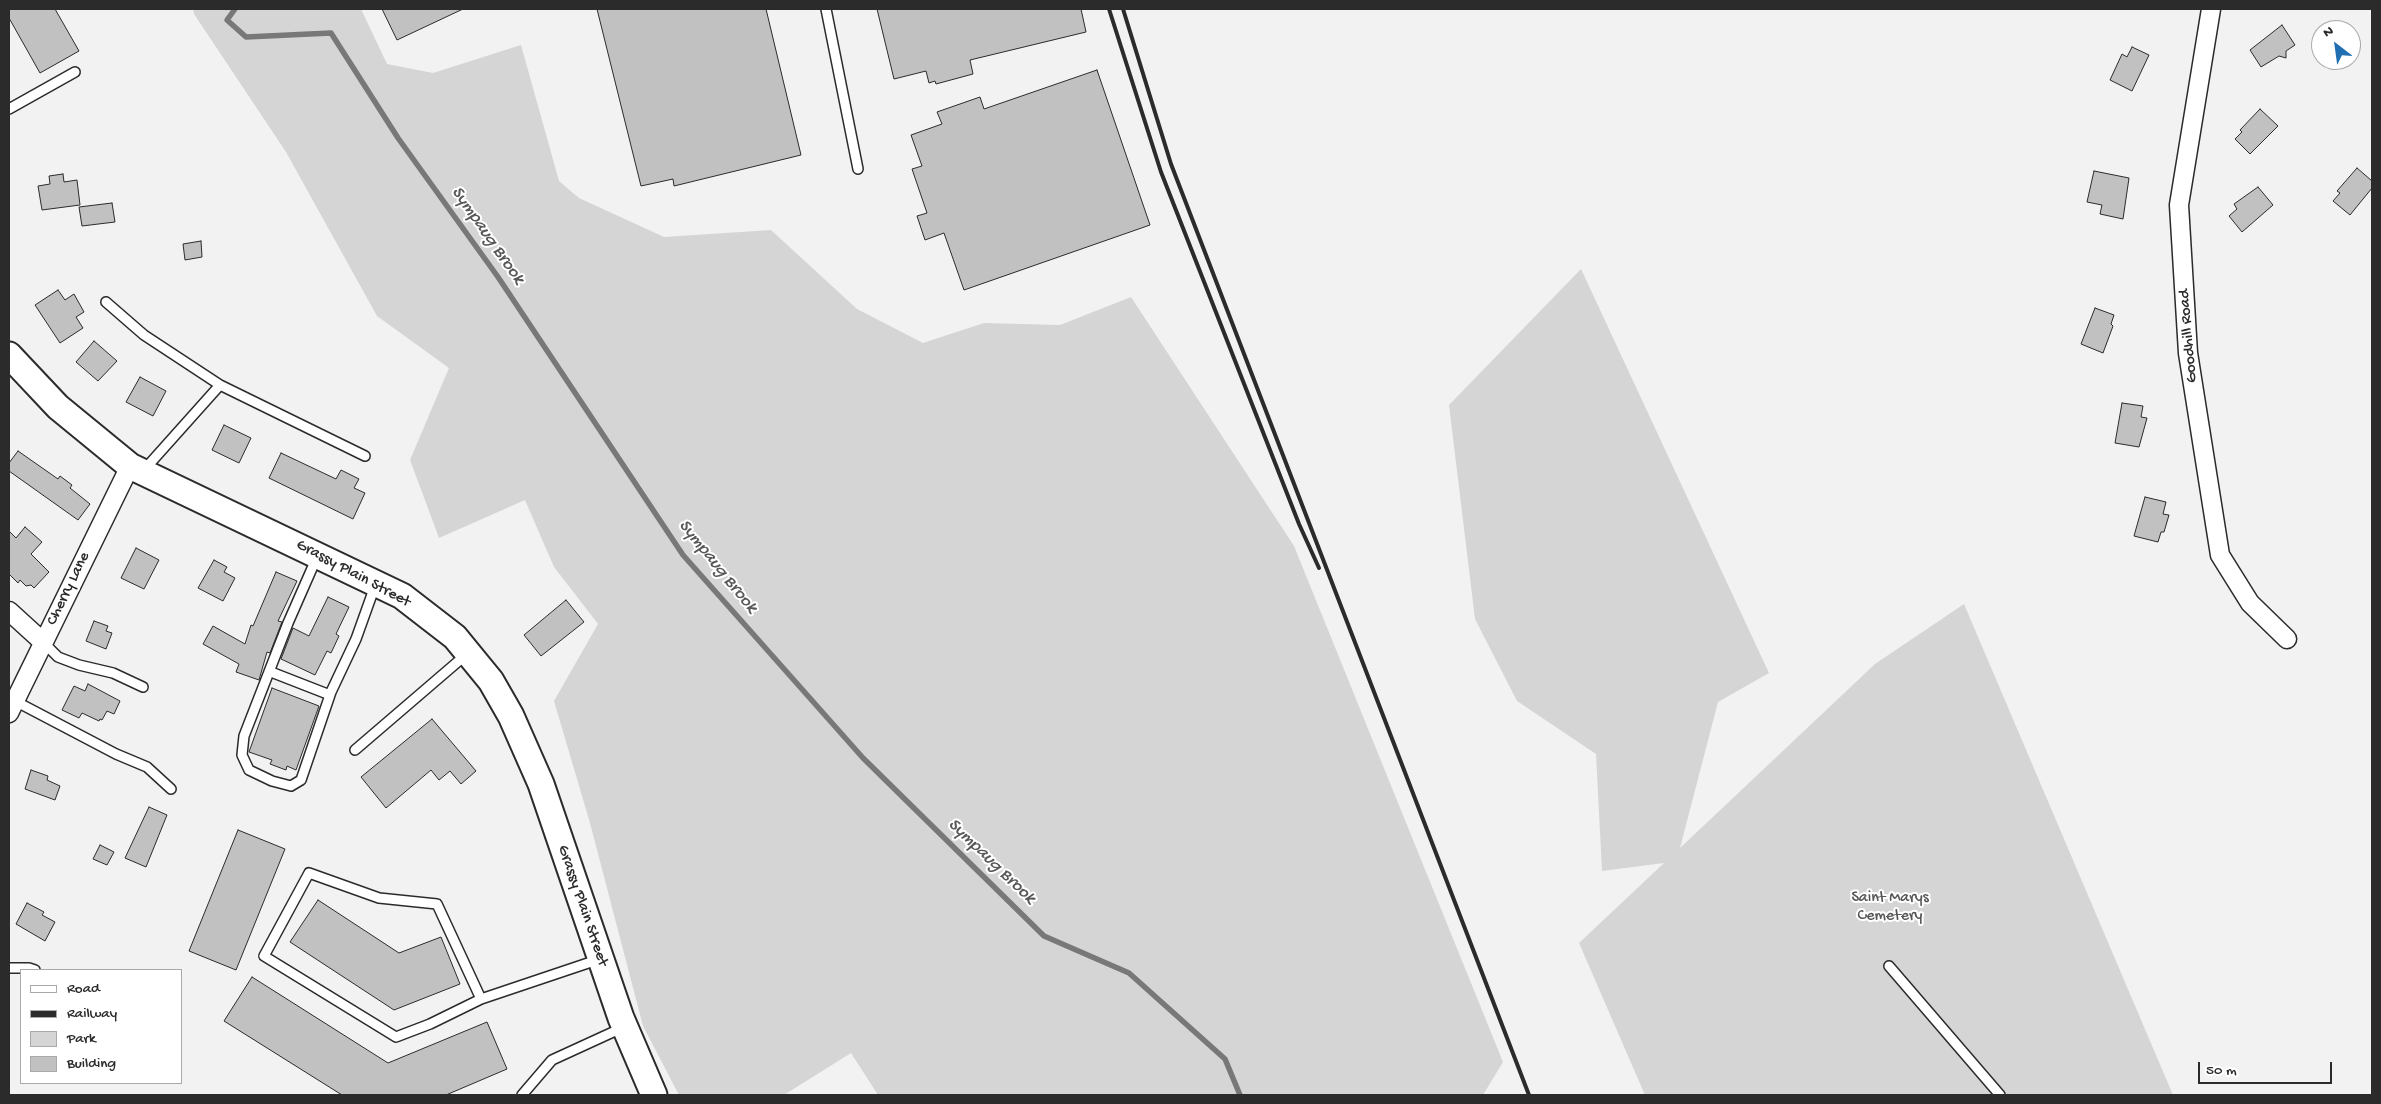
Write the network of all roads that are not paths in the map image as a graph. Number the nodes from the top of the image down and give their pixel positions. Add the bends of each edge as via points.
1 (826, 9) edge
2 (2211, 9) edge
3 (75, 72) dead end
4 (9, 109) edge
5 (858, 168) dead end
6 (106, 302) dead end
7 (9, 355) edge
8 (220, 385) junction
9 (366, 456) dead end
10 (136, 469) junction
11 (318, 554) junction
12 (376, 583) junction
13 (9, 612) edge
14 (2287, 639) dead end
15 (43, 642) junction
16 (468, 653) junction
17 (271, 672) junction
18 (143, 687) dead end
19 (330, 695) junction
20 (12, 707) edge
21 (355, 750) dead end
22 (171, 789) dead end
23 (600, 959) junction
24 (1890, 966) dead end
25 (9, 968) edge
26 (32, 969) edge
27 (481, 998) junction
28 (624, 1027) junction
29 (522, 1095) edge
30 (654, 1095) edge
31 (2000, 1095) edge

1 - 5 lane
2 - 14 street, Goodhill Road via 2179,205 2188,353 2220,555 2250,603
3 - 4 lane
6 - 8 lane via 144,335
7 - 10 main road, Grassy Plain Street via 58,408
8 - 9 lane
8 - 10 lane
10 - 11 main road, Grassy Plain Street
10 - 15 street, Cherry Lane
11 - 12 main road, Grassy Plain Street
11 - 17 lane
12 - 16 main road, Grassy Plain Street via 402,596 455,637
12 - 19 lane via 356,639
13 - 15 street
15 - 18 lane via 58,657 113,673
15 - 20 street, Cherry Lane
16 - 21 lane
16 - 23 main road, Grassy Plain Street via 491,681 511,716 541,784
17 - 19 lane
17 - 19 lane via 244,736 242,755 249,770 272,781 291,786 302,780
20 - 22 lane via 146,767
23 - 27 lane
23 - 28 main road, Grassy Plain Street
24 - 31 lane
25 - 26 lane
27 - 27 lane via 396,1037 264,956 309,874 379,898 437,904
28 - 29 lane via 552,1060
28 - 30 main road, Grassy Plain Street

